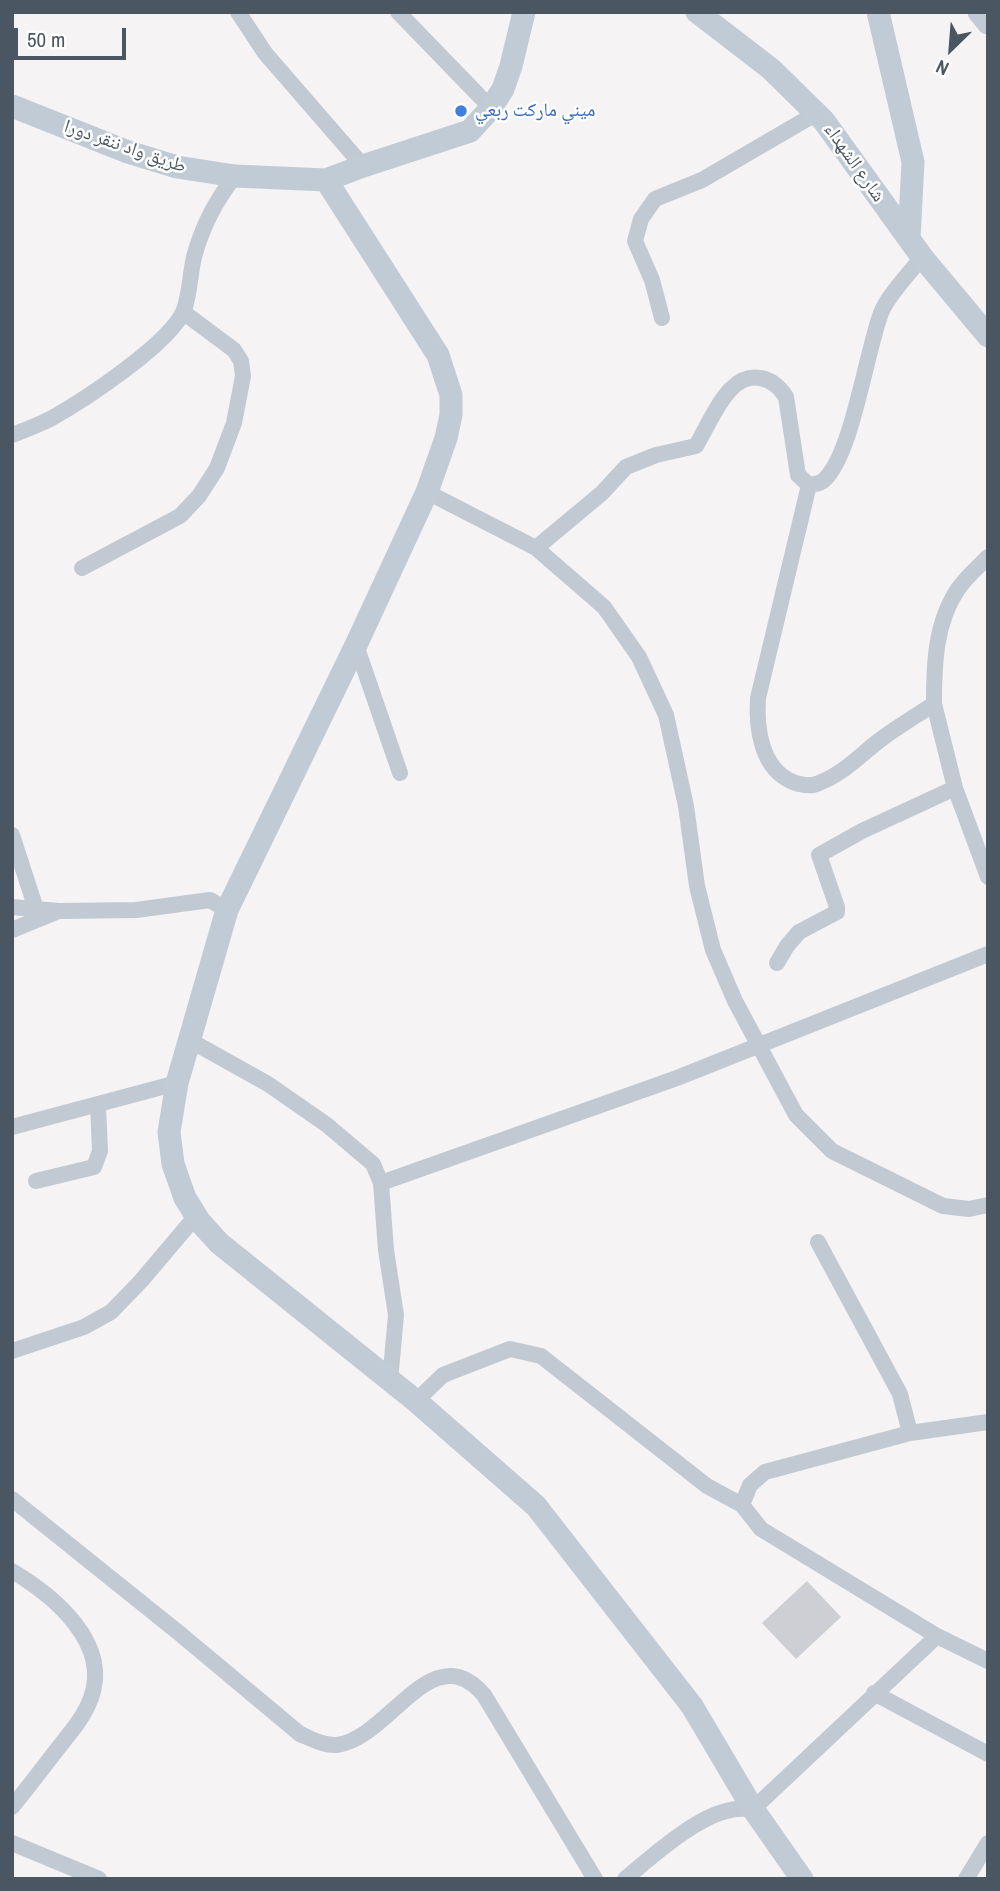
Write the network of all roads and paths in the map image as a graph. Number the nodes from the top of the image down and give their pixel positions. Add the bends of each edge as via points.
1 (238, 12) edge
2 (398, 12) edge
3 (524, 12) edge
4 (696, 12) edge
5 (724, 12) edge
6 (878, 12) edge
7 (979, 12) edge
8 (988, 23) edge
9 (12, 106) edge
10 (491, 108) junction
11 (817, 113) junction
12 (363, 166) junction
13 (236, 176) junction
14 (326, 180) junction
15 (914, 239) junction
16 (183, 312) junction
17 (662, 318) dead end
18 (988, 319) edge
19 (988, 336) edge
20 (12, 435) edge
21 (809, 485) junction
22 (427, 492) junction
23 (536, 548) junction
24 (988, 557) edge
25 (82, 568) dead end
26 (356, 645) junction
27 (934, 704) junction
28 (400, 774) dead end
29 (955, 788) junction
30 (12, 835) edge
31 (988, 877) edge
32 (12, 907) edge
33 (36, 909) junction
34 (227, 909) junction
35 (58, 911) junction
36 (12, 930) edge
37 (988, 954) edge
38 (777, 963) dead end
39 (191, 1041) junction
40 (760, 1045) junction
41 (177, 1083) junction
42 (98, 1105) junction
43 (12, 1127) edge
44 (36, 1181) dead end
45 (381, 1183) junction
46 (988, 1205) edge
47 (196, 1216) junction
48 (818, 1242) dead end
49 (12, 1351) edge
50 (390, 1381) junction
51 (416, 1401) junction
52 (988, 1422) edge
53 (910, 1433) junction
54 (12, 1499) edge
55 (742, 1505) junction
56 (12, 1571) edge
57 (937, 1636) junction
58 (988, 1661) edge
59 (874, 1693) junction
60 (988, 1754) edge
61 (12, 1807) edge
62 (753, 1809) junction
63 (12, 1843) edge
64 (988, 1843) edge
65 (99, 1879) edge
66 (595, 1879) edge
67 (625, 1879) edge
68 (802, 1879) edge
69 (967, 1879) edge

1 - 12 street via 265,54
2 - 10 street
3 - 10 street via 511,66
4 - 11 street, شارع الشهداء via 771,69
5 - 15 street, شارع الشهداء via 801,76 836,113
6 - 15 street via 913,162
7 - 8 street
9 - 13 street, طريق واد ننقر دورا via 152,160
10 - 12 street via 470,131
11 - 15 street, شارع الشهداء
11 - 17 street via 702,180 655,199 641,219 635,241
12 - 14 street
13 - 14 street, طريق واد ننقر دورا
13 - 16 street via 208,216
14 - 22 street via 446,374 451,415
15 - 18 street, شارع الشهداء via 932,250
15 - 19 street, شارع الشهداء
15 - 21 street via 882,310 840,454 821,483
16 - 20 street via 166,336 131,365 52,418
16 - 25 street via 234,350 241,361 243,376 234,423 217,468 180,516
21 - 23 street via 798,475 786,397 770,380 746,379 731,389 696,446 626,467
21 - 27 street via 758,698 758,725 769,763 790,781 816,785
22 - 23 street
22 - 26 street
23 - 40 street via 604,607 639,657 666,715 713,950
24 - 27 street via 958,589 943,620 935,650
26 - 28 street
26 - 34 street
27 - 29 street
29 - 31 street
29 - 38 street via 819,855 837,912 799,932
30 - 33 street
32 - 33 street
33 - 35 street
34 - 35 street via 210,900 136,910
34 - 39 street
35 - 36 street
37 - 40 street
39 - 41 street
39 - 45 street via 268,1084 327,1125 373,1164
40 - 45 street
40 - 46 street via 796,1115 832,1151 943,1206 969,1209
41 - 42 street
41 - 47 street via 169,1132 173,1164
42 - 43 street
42 - 44 street via 100,1151 94,1167
45 - 50 street via 396,1315
47 - 49 street via 111,1312 84,1327
47 - 50 street via 219,1243
48 - 53 street via 900,1394
50 - 51 street
51 - 55 street via 443,1375 510,1349 541,1356 707,1486
51 - 62 street via 536,1506 692,1706
52 - 53 street
53 - 55 street via 765,1472 750,1485
54 - 66 street via 300,1734 320,1743 337,1745 357,1738 428,1682 448,1674 473,1683
55 - 57 street via 761,1529
56 - 61 street via 50,1597 75,1624 92,1655 96,1676 82,1717
57 - 58 street
57 - 59 street
59 - 60 street
59 - 62 street
62 - 67 street via 712,1816
62 - 68 street
63 - 65 street
64 - 69 street

